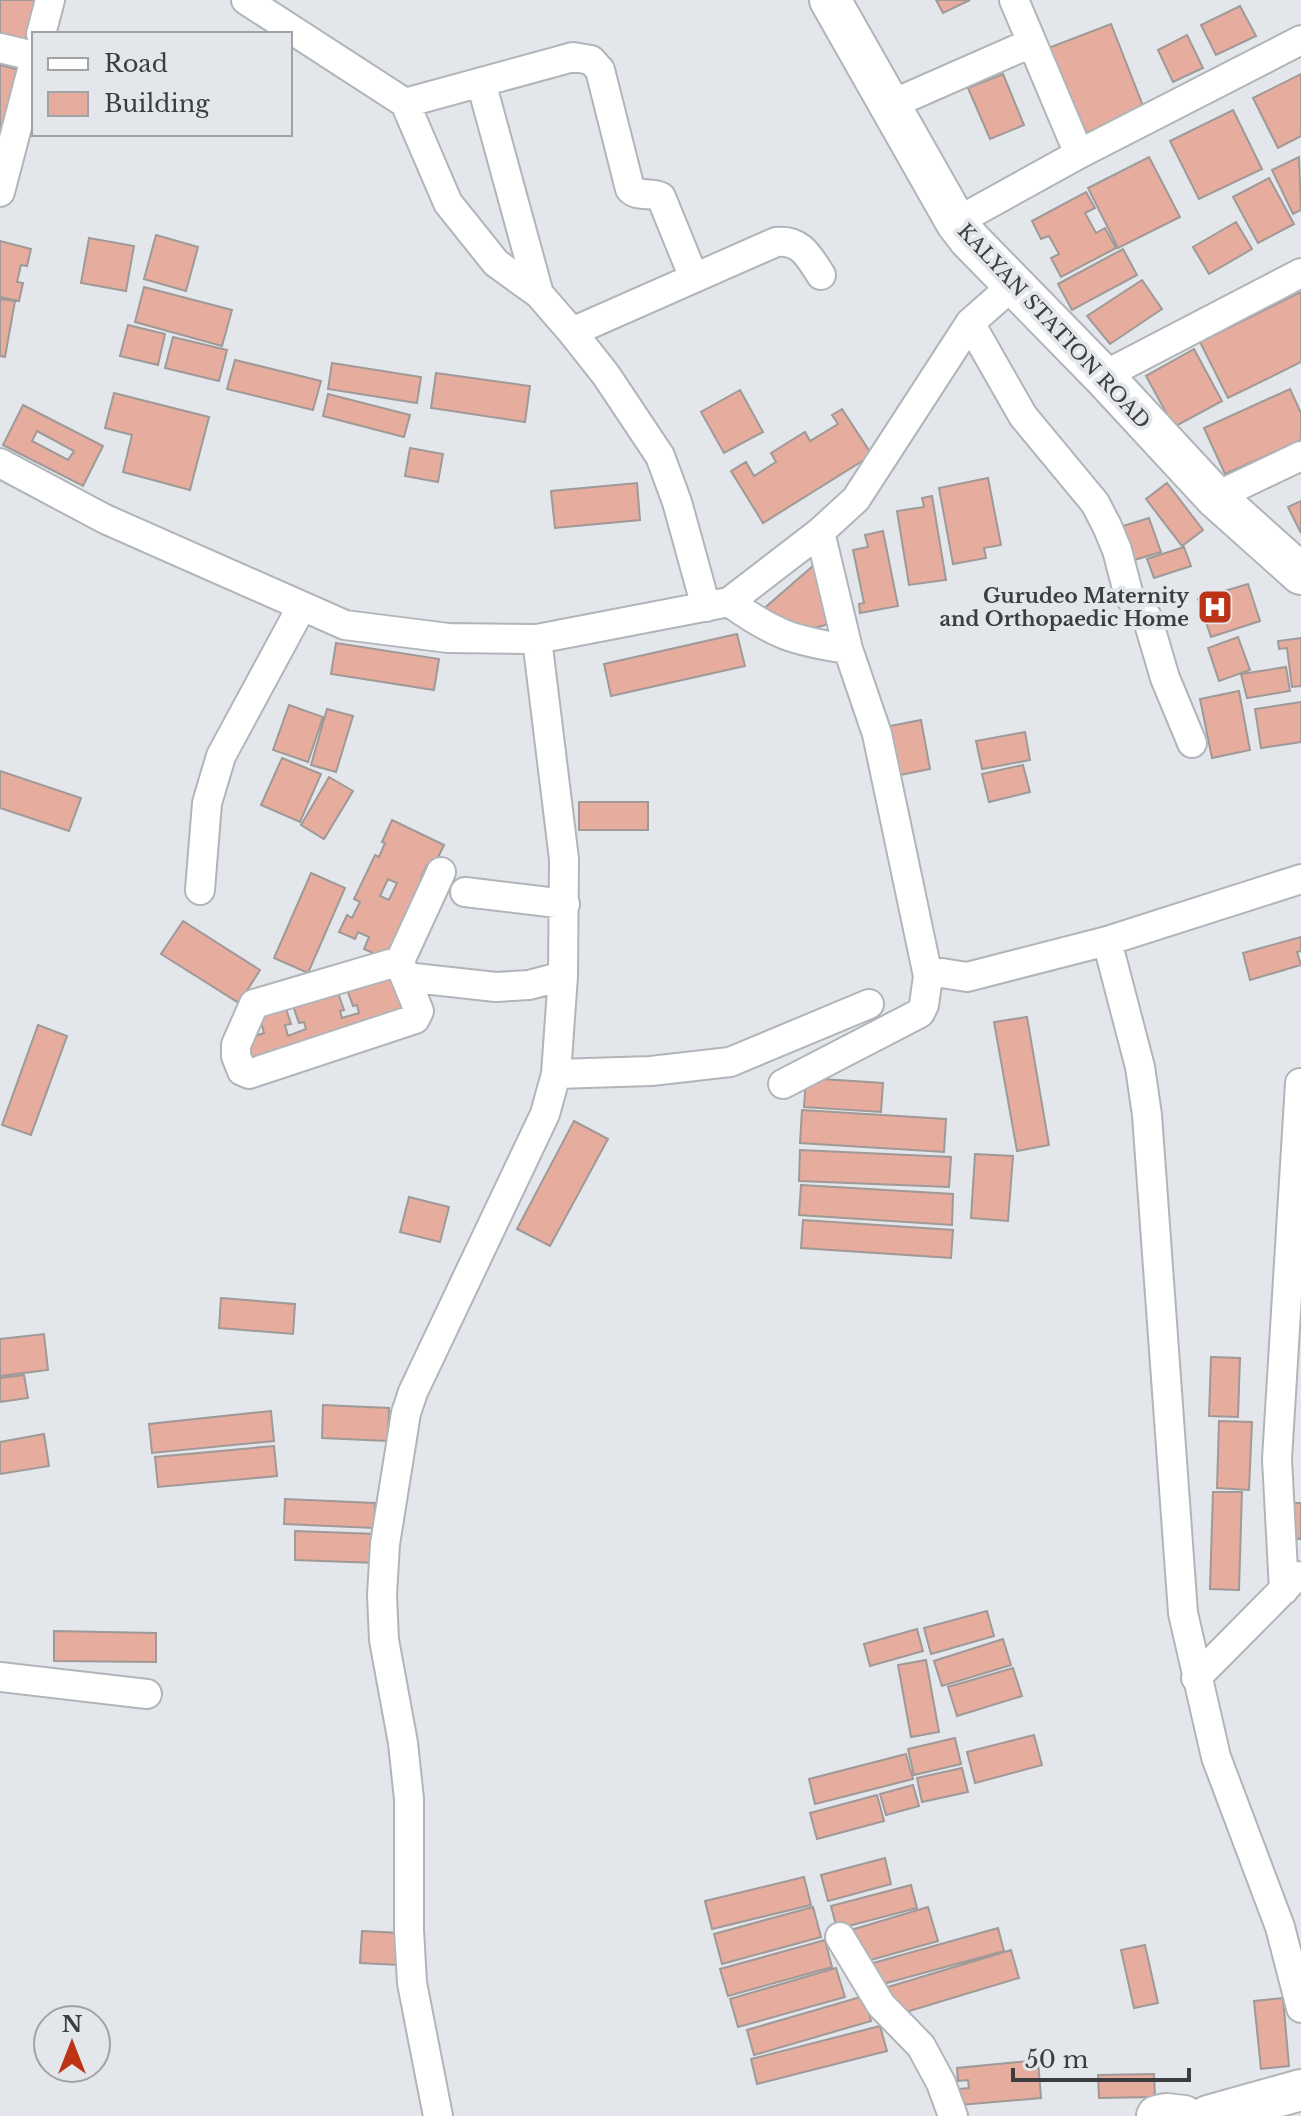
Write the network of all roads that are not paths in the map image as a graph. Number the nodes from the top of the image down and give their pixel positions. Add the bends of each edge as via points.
1 (50, 0) edge
2 (246, 0) edge
3 (830, 0) edge
4 (1014, 0) edge
5 (42, 32) edge
6 (1301, 40) edge
7 (1031, 43) junction
8 (0, 48) edge
9 (32, 58) edge
10 (32, 65) edge
11 (481, 82) junction
12 (405, 103) junction
13 (890, 105) junction
14 (5, 146) edge
15 (1079, 154) junction
16 (0, 192) edge
17 (956, 222) junction
18 (1301, 273) edge
19 (821, 275) dead end
20 (694, 278) junction
21 (1013, 285) junction
22 (539, 294) junction
23 (970, 323) junction
24 (572, 332) junction
25 (1103, 376) junction
26 (1301, 456) edge
27 (0, 463) edge
28 (1215, 497) junction
29 (820, 532) junction
30 (1301, 574) edge
31 (717, 605) junction
32 (302, 606) junction
33 (537, 639) junction
34 (848, 649) junction
35 (1192, 743) dead end
36 (441, 872) dead end
37 (1301, 879) edge
38 (200, 890) dead end
39 (465, 892) dead end
40 (565, 904) junction
41 (1107, 941) junction
42 (402, 969) junction
43 (563, 976) junction
44 (928, 976) junction
45 (869, 1004) dead end
46 (556, 1074) junction
47 (1300, 1083) edge
48 (783, 1084) dead end
49 (1293, 1582) edge
50 (0, 1677) edge
51 (1196, 1678) junction
52 (147, 1694) dead end
53 (840, 1937) dead end
54 (1301, 2008) edge
55 (1301, 2090) edge
56 (438, 2116) edge
57 (953, 2116) edge
58 (1157, 2116) edge
59 (1184, 2116) edge
60 (1208, 2116) edge

1 - 5 street
2 - 12 street
3 - 13 street, KALYAN STATION ROAD
4 - 7 street
6 - 15 street
7 - 13 street
7 - 15 street
8 - 9 street
10 - 14 street
11 - 12 street
11 - 20 street via 573,57 597,64 630,189 661,197
11 - 22 street
12 - 22 street via 448,203 496,263
13 - 17 street, KALYAN STATION ROAD
14 - 16 street
15 - 17 street
17 - 21 street, KALYAN STATION ROAD
18 - 25 street
19 - 20 street via 805,251 786,241
20 - 24 street
21 - 23 street
21 - 25 street, KALYAN STATION ROAD
22 - 24 street
23 - 29 street via 856,499
23 - 35 street via 1023,416 1095,503 1117,550 1129,596 1147,617
24 - 31 street via 660,456
25 - 28 street, KALYAN STATION ROAD
26 - 28 street
27 - 32 street via 105,519
28 - 30 street, KALYAN STATION ROAD
29 - 31 street
29 - 34 street
31 - 33 street
31 - 34 street via 788,638
32 - 33 street via 345,625 448,638
32 - 38 street via 221,756 207,803
33 - 40 street via 562,833
34 - 44 street via 877,734
36 - 42 street
37 - 41 street
39 - 40 street
40 - 43 street
41 - 44 street via 967,977
41 - 51 street via 1147,1115 1183,1613
42 - 42 street via 419,1011 415,1019 249,1074 242,1071 236,1045 254,1004
42 - 43 street via 496,987
43 - 46 street
44 - 48 street via 920,1013
45 - 46 street via 730,1062
46 - 56 street via 545,1114 413,1392 385,1544 384,1640 409,1799 412,1983
47 - 49 street via 1277,1459
49 - 51 street
50 - 52 street
51 - 54 street via 1216,1757 1289,1953
53 - 57 street via 881,2005 921,2046
55 - 60 street
58 - 59 street

